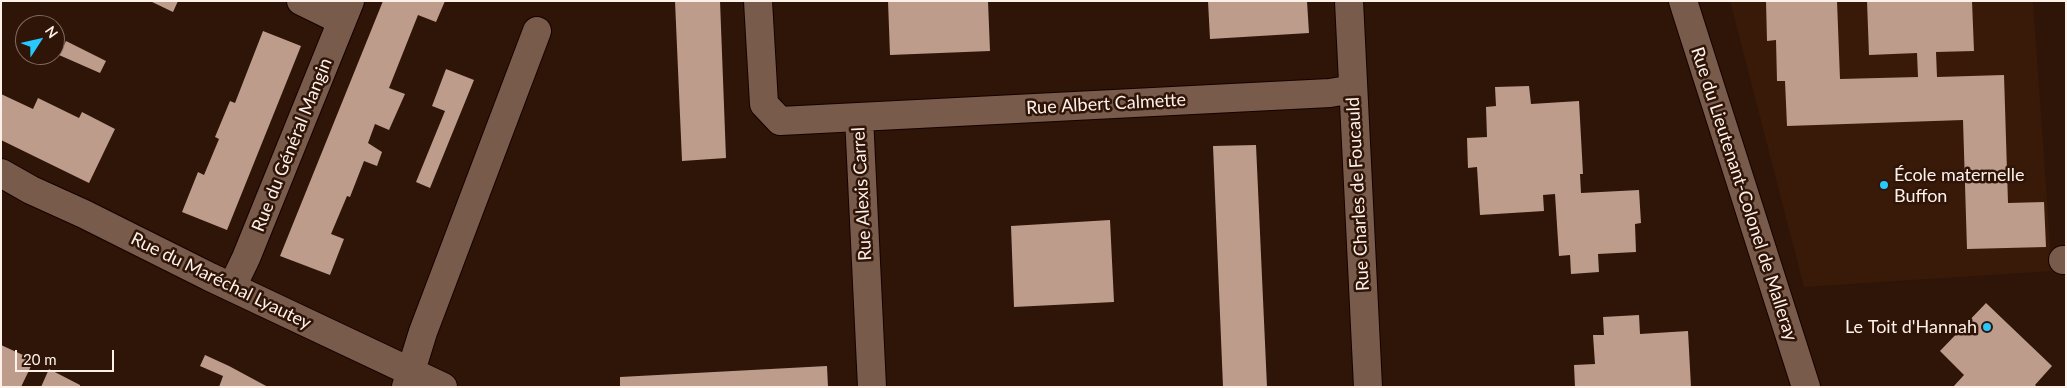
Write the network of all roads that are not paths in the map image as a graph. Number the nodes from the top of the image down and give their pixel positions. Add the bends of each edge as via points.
1 (301, 1) edge
2 (758, 1) edge
3 (1349, 1) edge
4 (1683, 1) edge
5 (346, 11) edge
6 (537, 31) dead end
7 (1353, 89) junction
8 (859, 117) junction
9 (1, 173) edge
10 (232, 287) junction
11 (409, 380) edge
12 (443, 387) edge
13 (872, 387) edge
14 (1368, 387) edge
15 (1806, 387) edge

1 - 5 street
2 - 8 street, Rue Alexis Carrel via 764,104 780,121
3 - 7 street, Rue Charles de Foucauld
4 - 15 street, Rue du Lieutenant-Colonel de Malleray
5 - 10 street, Rue du Général Mangin
6 - 11 street via 422,332
7 - 8 street, Rue Albert Calmette via 1330,93
7 - 14 street, Rue Charles de Foucauld
8 - 13 street, Rue Alexis Carrel
9 - 10 street, Rue du Maréchal Lyautey
10 - 11 street, Rue du Maréchal Lyautey
11 - 12 street, Rue du Maréchal Lyautey

